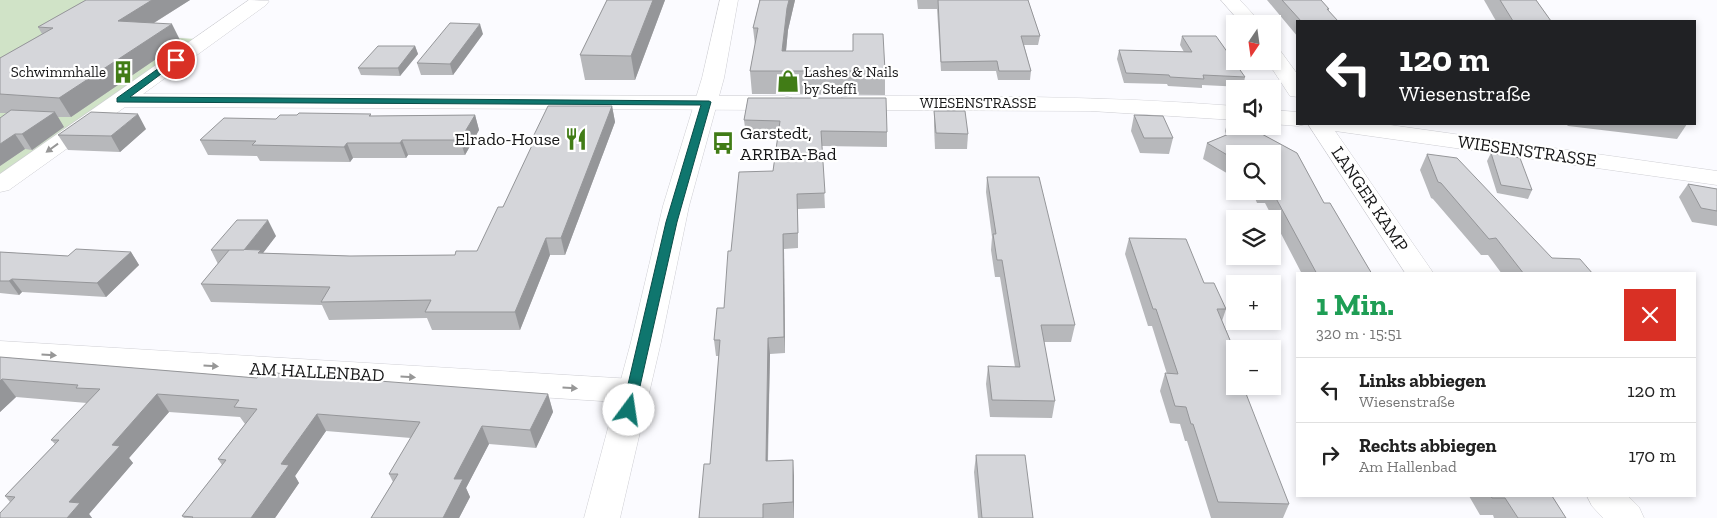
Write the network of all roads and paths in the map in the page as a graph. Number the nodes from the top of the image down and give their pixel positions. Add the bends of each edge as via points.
1 (729, 0) edge
2 (1230, 0) edge
3 (260, 1) edge
4 (1244, 15) edge
5 (1281, 66) edge
6 (1296, 88) edge
7 (120, 100) junction
8 (706, 102) junction
9 (802, 103) edge
10 (832, 103) edge
11 (1226, 112) edge
12 (1281, 118) edge
13 (1296, 119) edge
14 (1320, 125) edge
15 (1343, 125) edge
16 (1717, 178) edge
17 (0, 185) edge
18 (1419, 272) edge
19 (0, 352) edge
20 (633, 392) junction
21 (1606, 497) edge
22 (602, 518) edge
23 (1626, 518) edge

1 - 8 street
2 - 4 street
3 - 7 street
5 - 6 street
7 - 8 street
7 -> 17 street
8 - 9 street
8 - 20 street via 672,222
10 - 11 street, WIESENSTRASSE via 1051,104
12 - 13 street
14 - 18 street, LANGER KAMP
15 - 16 street, WIESENSTRASSE
19 -> 20 street, AM HALLENBAD
20 - 22 street
21 - 23 street

